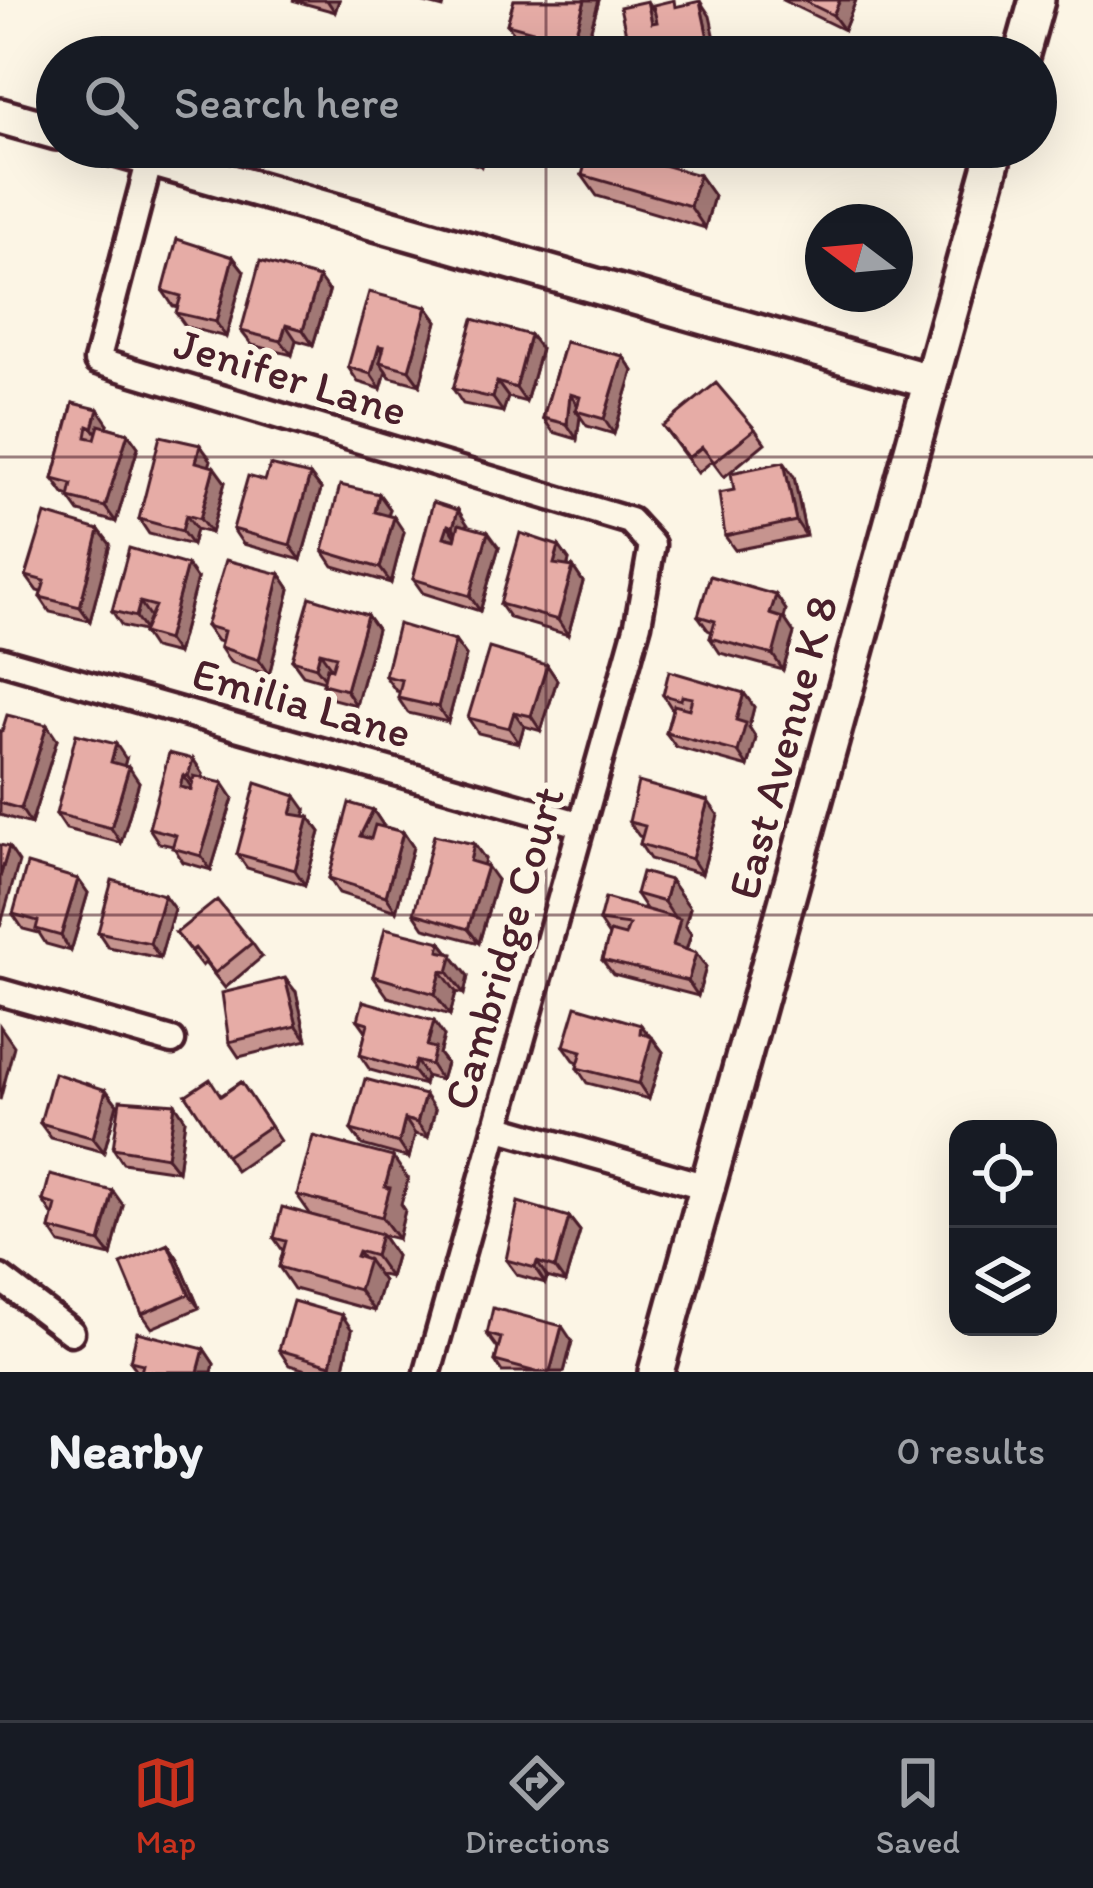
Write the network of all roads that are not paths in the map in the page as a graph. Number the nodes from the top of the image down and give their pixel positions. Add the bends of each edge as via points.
1 (1037, 0) edge
2 (1027, 36) edge
3 (0, 116) edge
4 (36, 126) edge
5 (148, 168) edge
6 (182, 168) edge
7 (990, 168) edge
8 (929, 381) junction
9 (652, 545) joint
10 (0, 660) edge
11 (582, 825) junction
12 (0, 992) edge
13 (172, 1042) dead end
14 (496, 1127) junction
15 (707, 1187) junction
16 (0, 1278) edge
17 (71, 1332) dead end
18 (428, 1372) edge
19 (656, 1372) edge

1 - 2 street
3 - 4 street
5 - 9 street, Jenifer Lane via 97,361 630,521
6 - 8 street
7 - 8 street, East Avenue K 8
8 - 15 street, East Avenue K 8
9 - 11 street, Cambridge Court
10 - 11 street, Emilia Lane
11 - 14 street, Cambridge Court
12 - 13 street
14 - 15 street
14 - 18 street, Cambridge Court
15 - 19 street, East Avenue K 8
16 - 17 street

